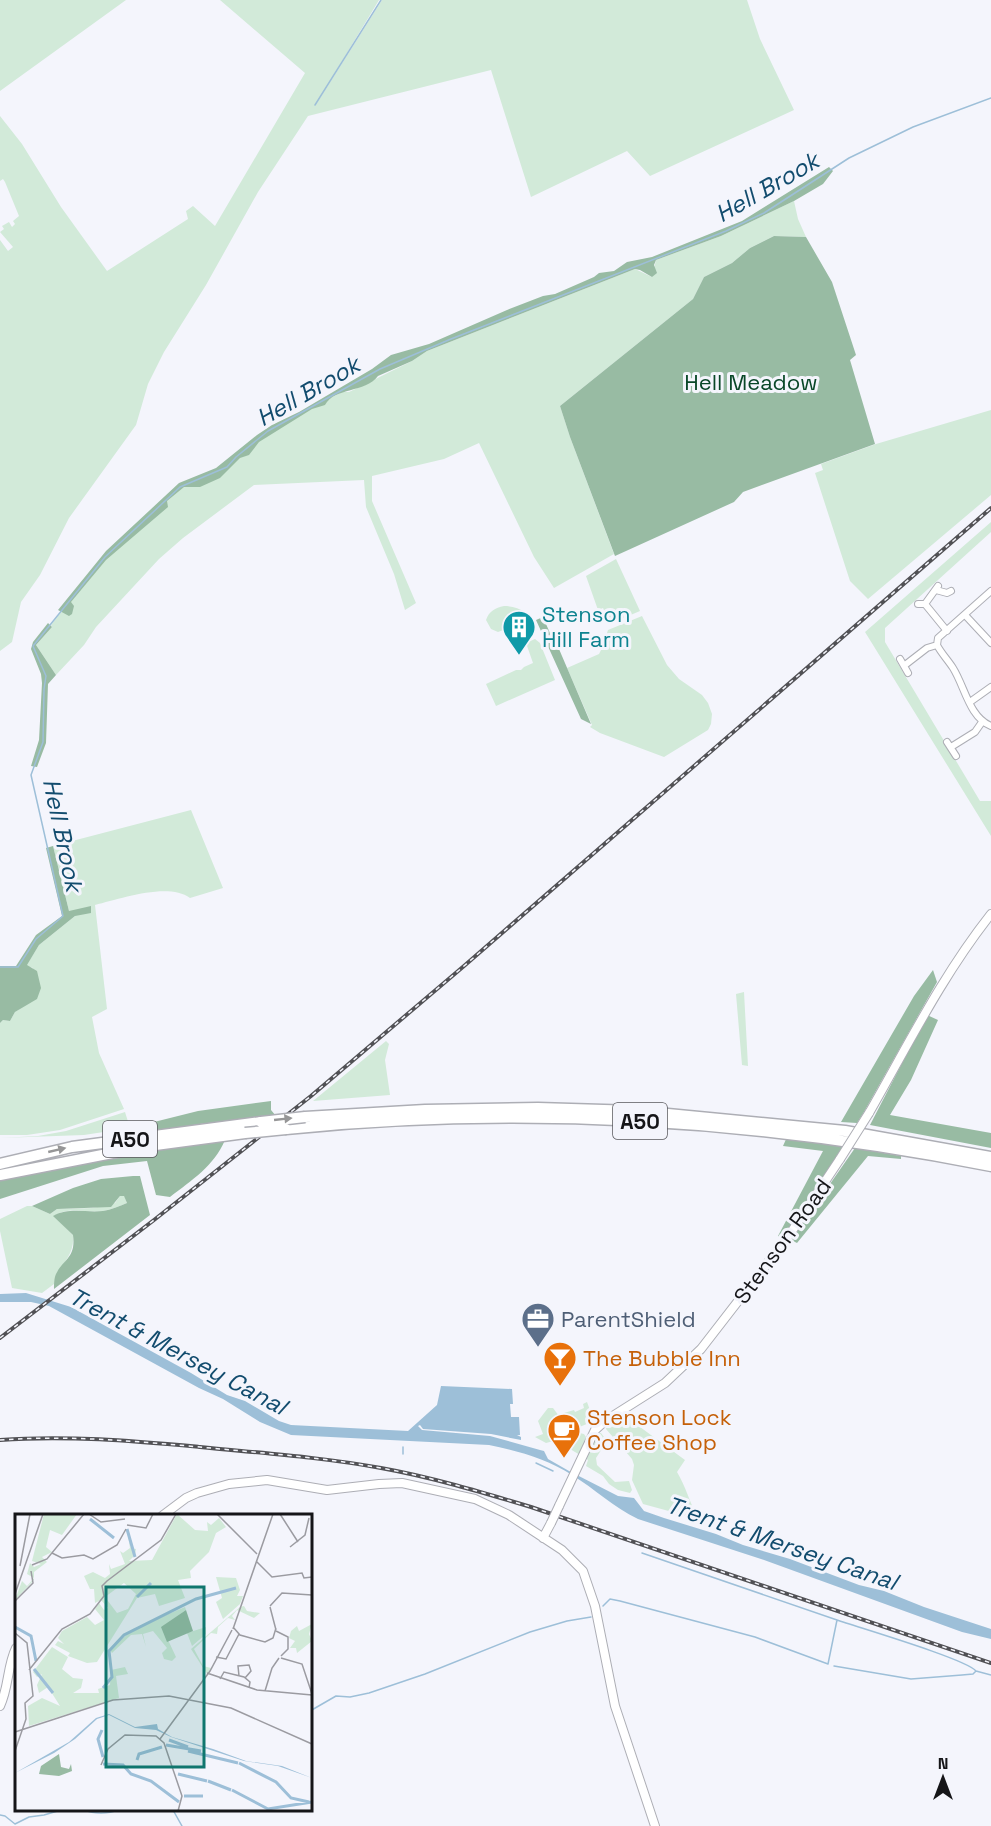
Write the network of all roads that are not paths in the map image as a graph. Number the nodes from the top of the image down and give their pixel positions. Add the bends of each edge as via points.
1 (951, 591) dead end
2 (991, 591) edge
3 (965, 615) junction
4 (947, 631) junction
5 (991, 643) edge
6 (936, 645) junction
7 (908, 673) dead end
8 (991, 687) edge
9 (970, 702) junction
10 (982, 722) junction
11 (991, 726) edge
12 (956, 756) dead end
13 (991, 914) edge
14 (991, 1157) edge
15 (0, 1164) edge
16 (991, 1166) edge
17 (0, 1175) edge
18 (163, 1514) edge
19 (543, 1538) junction
20 (15, 1651) edge
21 (0, 1706) edge
22 (655, 1826) edge

1 - 4 street via 937,588 921,604
2 - 3 street
3 - 4 street
3 - 5 street
4 - 6 street
6 - 7 street via 903,662
6 - 9 street via 960,679
8 - 9 street
9 - 10 street
10 - 11 street
10 - 12 street via 975,732 949,744
13 - 19 street, Stenson Road, bridge via 939,987 868,1113 790,1234 717,1331 683,1368 599,1426
15 -> 14 highway, A50, bridge via 72,1147 305,1117 538,1108 638,1111 845,1131
16 - 17 highway, A50, bridge via 842,1140 752,1130 632,1120 516,1117 447,1118 245,1133 138,1148
18 - 19 street via 197,1493 244,1482 280,1481 327,1490 391,1483 475,1499 509,1515
19 - 22 street via 575,1562 589,1586 615,1706
20 - 21 street

